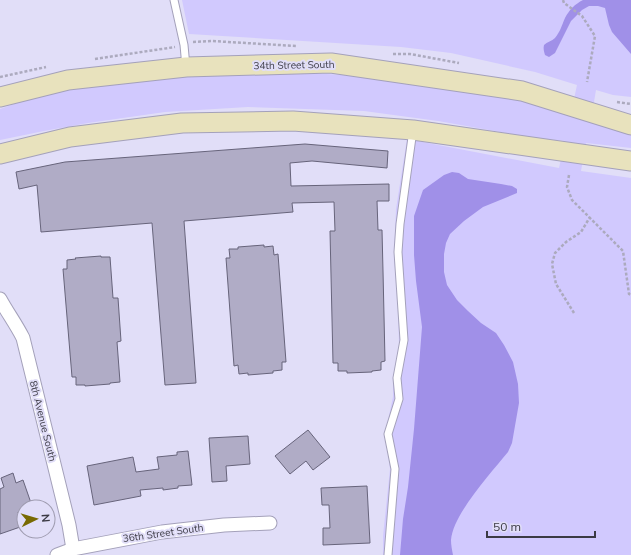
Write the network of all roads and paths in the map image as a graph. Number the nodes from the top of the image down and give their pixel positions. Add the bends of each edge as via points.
1 (174, 0) edge
2 (564, 1) edge
3 (186, 67) junction
4 (587, 82) dead end
5 (0, 96) edge
6 (631, 125) edge
7 (413, 130) junction
8 (0, 154) edge
9 (631, 162) edge
10 (569, 175) dead end
11 (590, 217) junction
12 (631, 295) edge
13 (0, 299) edge
14 (4, 313) edge
15 (574, 313) dead end
16 (270, 523) dead end
17 (73, 549) junction
18 (57, 555) edge
19 (388, 555) edge

1 - 3 lane
2 - 4 path via 582,16 595,36
3 - 5 main road, 34th Street South via 68,80
3 - 6 main road, 34th Street South via 331,63 522,91
7 - 8 main road via 293,121 182,124 70,137
7 - 9 main road
7 - 19 lane via 398,252 404,340 398,378 399,399 388,434 395,469
10 - 11 path via 567,187 572,200
11 - 12 path via 623,251
11 - 15 path via 581,232 555,253 552,264 556,284
13 - 14 street, 8th Avenue South
14 - 17 street, 8th Avenue South via 15,322 23,338
16 - 17 street, 36th Street South via 162,532
17 - 18 street, 36th Street South

